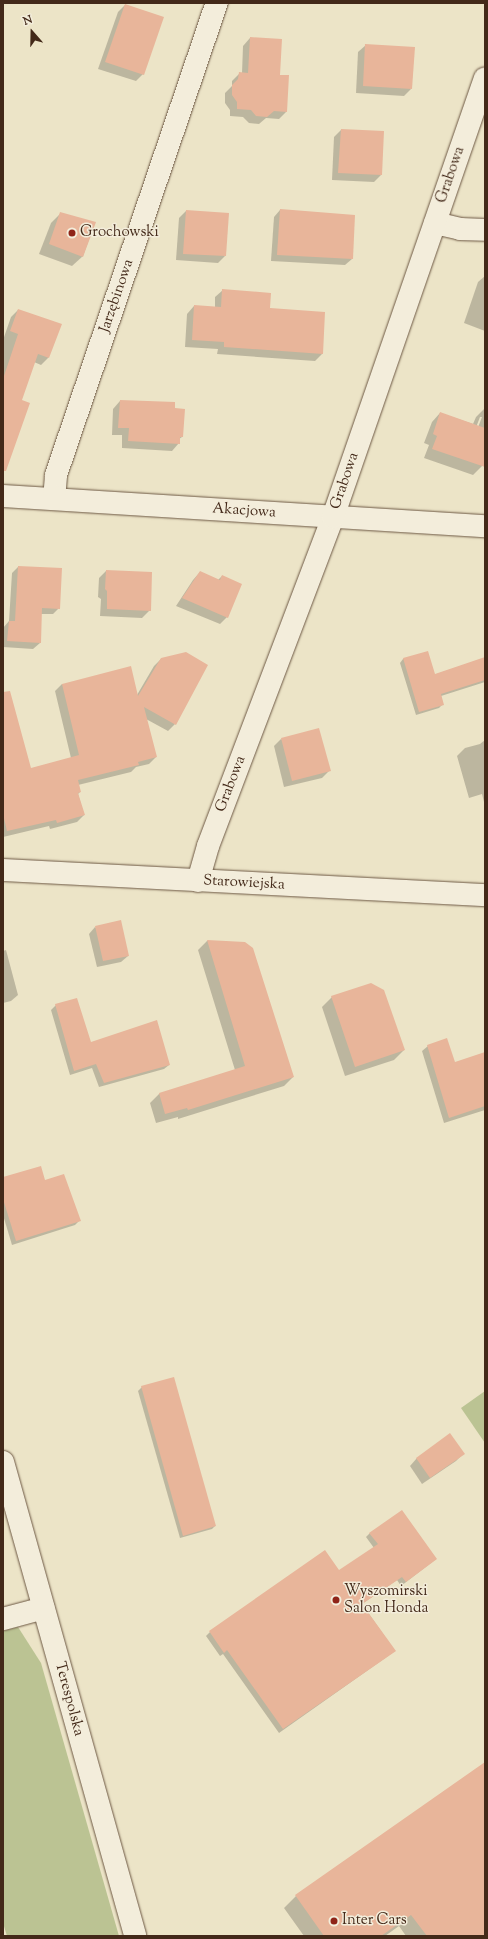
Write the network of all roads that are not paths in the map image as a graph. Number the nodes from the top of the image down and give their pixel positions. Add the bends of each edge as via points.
1 (217, 3) edge
2 (485, 79) edge
3 (435, 223) junction
4 (485, 230) edge
5 (3, 496) edge
6 (54, 499) junction
7 (333, 517) junction
8 (485, 526) edge
9 (3, 870) edge
10 (198, 881) junction
11 (485, 895) edge
12 (3, 1462) edge
13 (44, 1608) junction
14 (3, 1619) edge
15 (135, 1936) edge

1 - 6 street, Jarzębinowa via 56,475
2 - 3 street, Grabowa
3 - 4 street via 460,229
3 - 7 street, Grabowa
5 - 6 street, Akacjowa
6 - 7 street, Akacjowa
7 - 8 street, Akacjowa
7 - 10 street, Grabowa via 208,846
9 - 10 street, Starowiejska
10 - 11 street, Starowiejska
12 - 13 street, Terespolska
13 - 14 street
13 - 15 street, Terespolska

